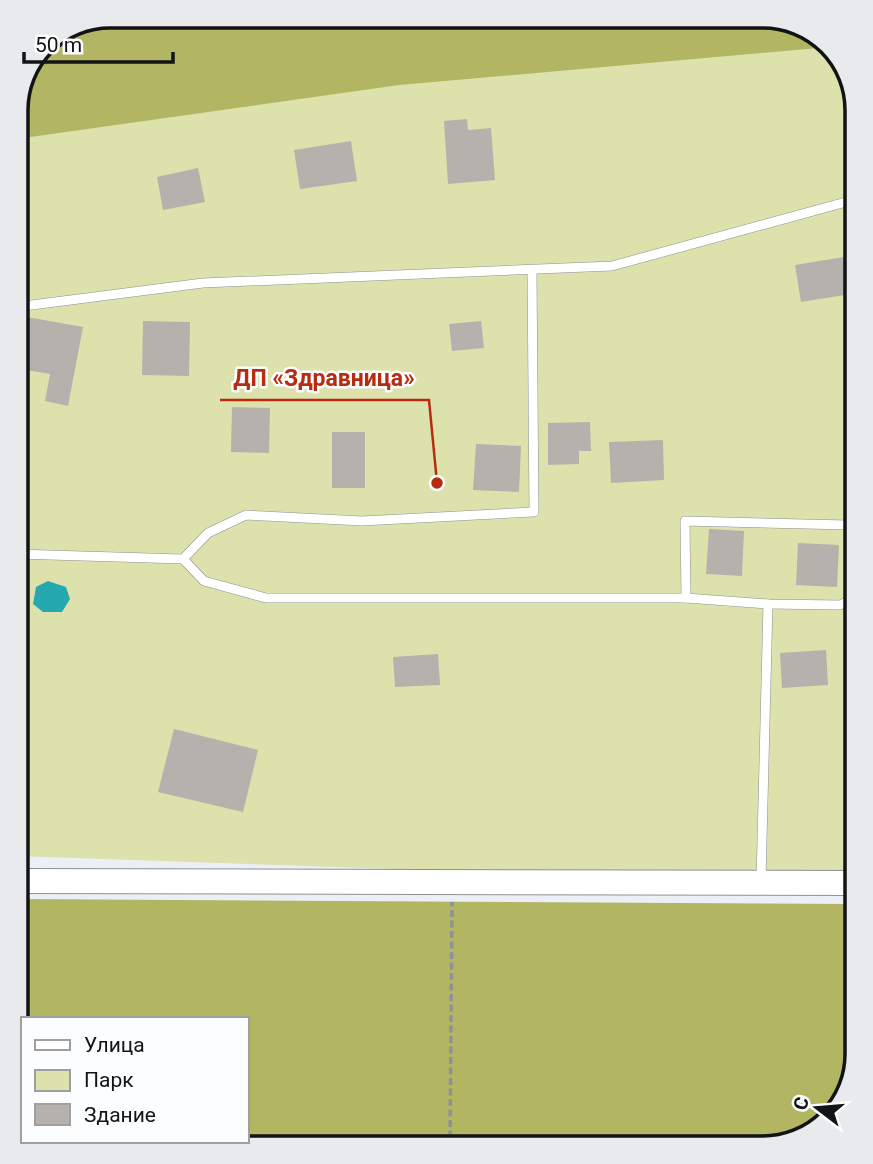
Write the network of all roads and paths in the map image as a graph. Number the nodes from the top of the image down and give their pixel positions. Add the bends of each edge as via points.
1 (845, 202) edge
2 (532, 270) junction
3 (28, 306) edge
4 (845, 524) edge
5 (28, 554) edge
6 (183, 559) junction
7 (686, 598) junction
8 (845, 603) edge
9 (768, 604) junction
10 (28, 881) edge
11 (452, 882) junction
12 (761, 883) junction
13 (845, 883) edge
14 (450, 1136) edge

1 - 2 lane via 612,266
2 - 3 lane via 204,284
2 - 6 lane via 534,512 362,521 246,515 208,533
4 - 7 lane via 685,521
5 - 6 lane
6 - 7 lane via 204,581 266,598
7 - 9 lane
8 - 9 lane
9 - 12 lane
10 - 11 street
11 - 12 street
11 - 14 path
12 - 13 street

